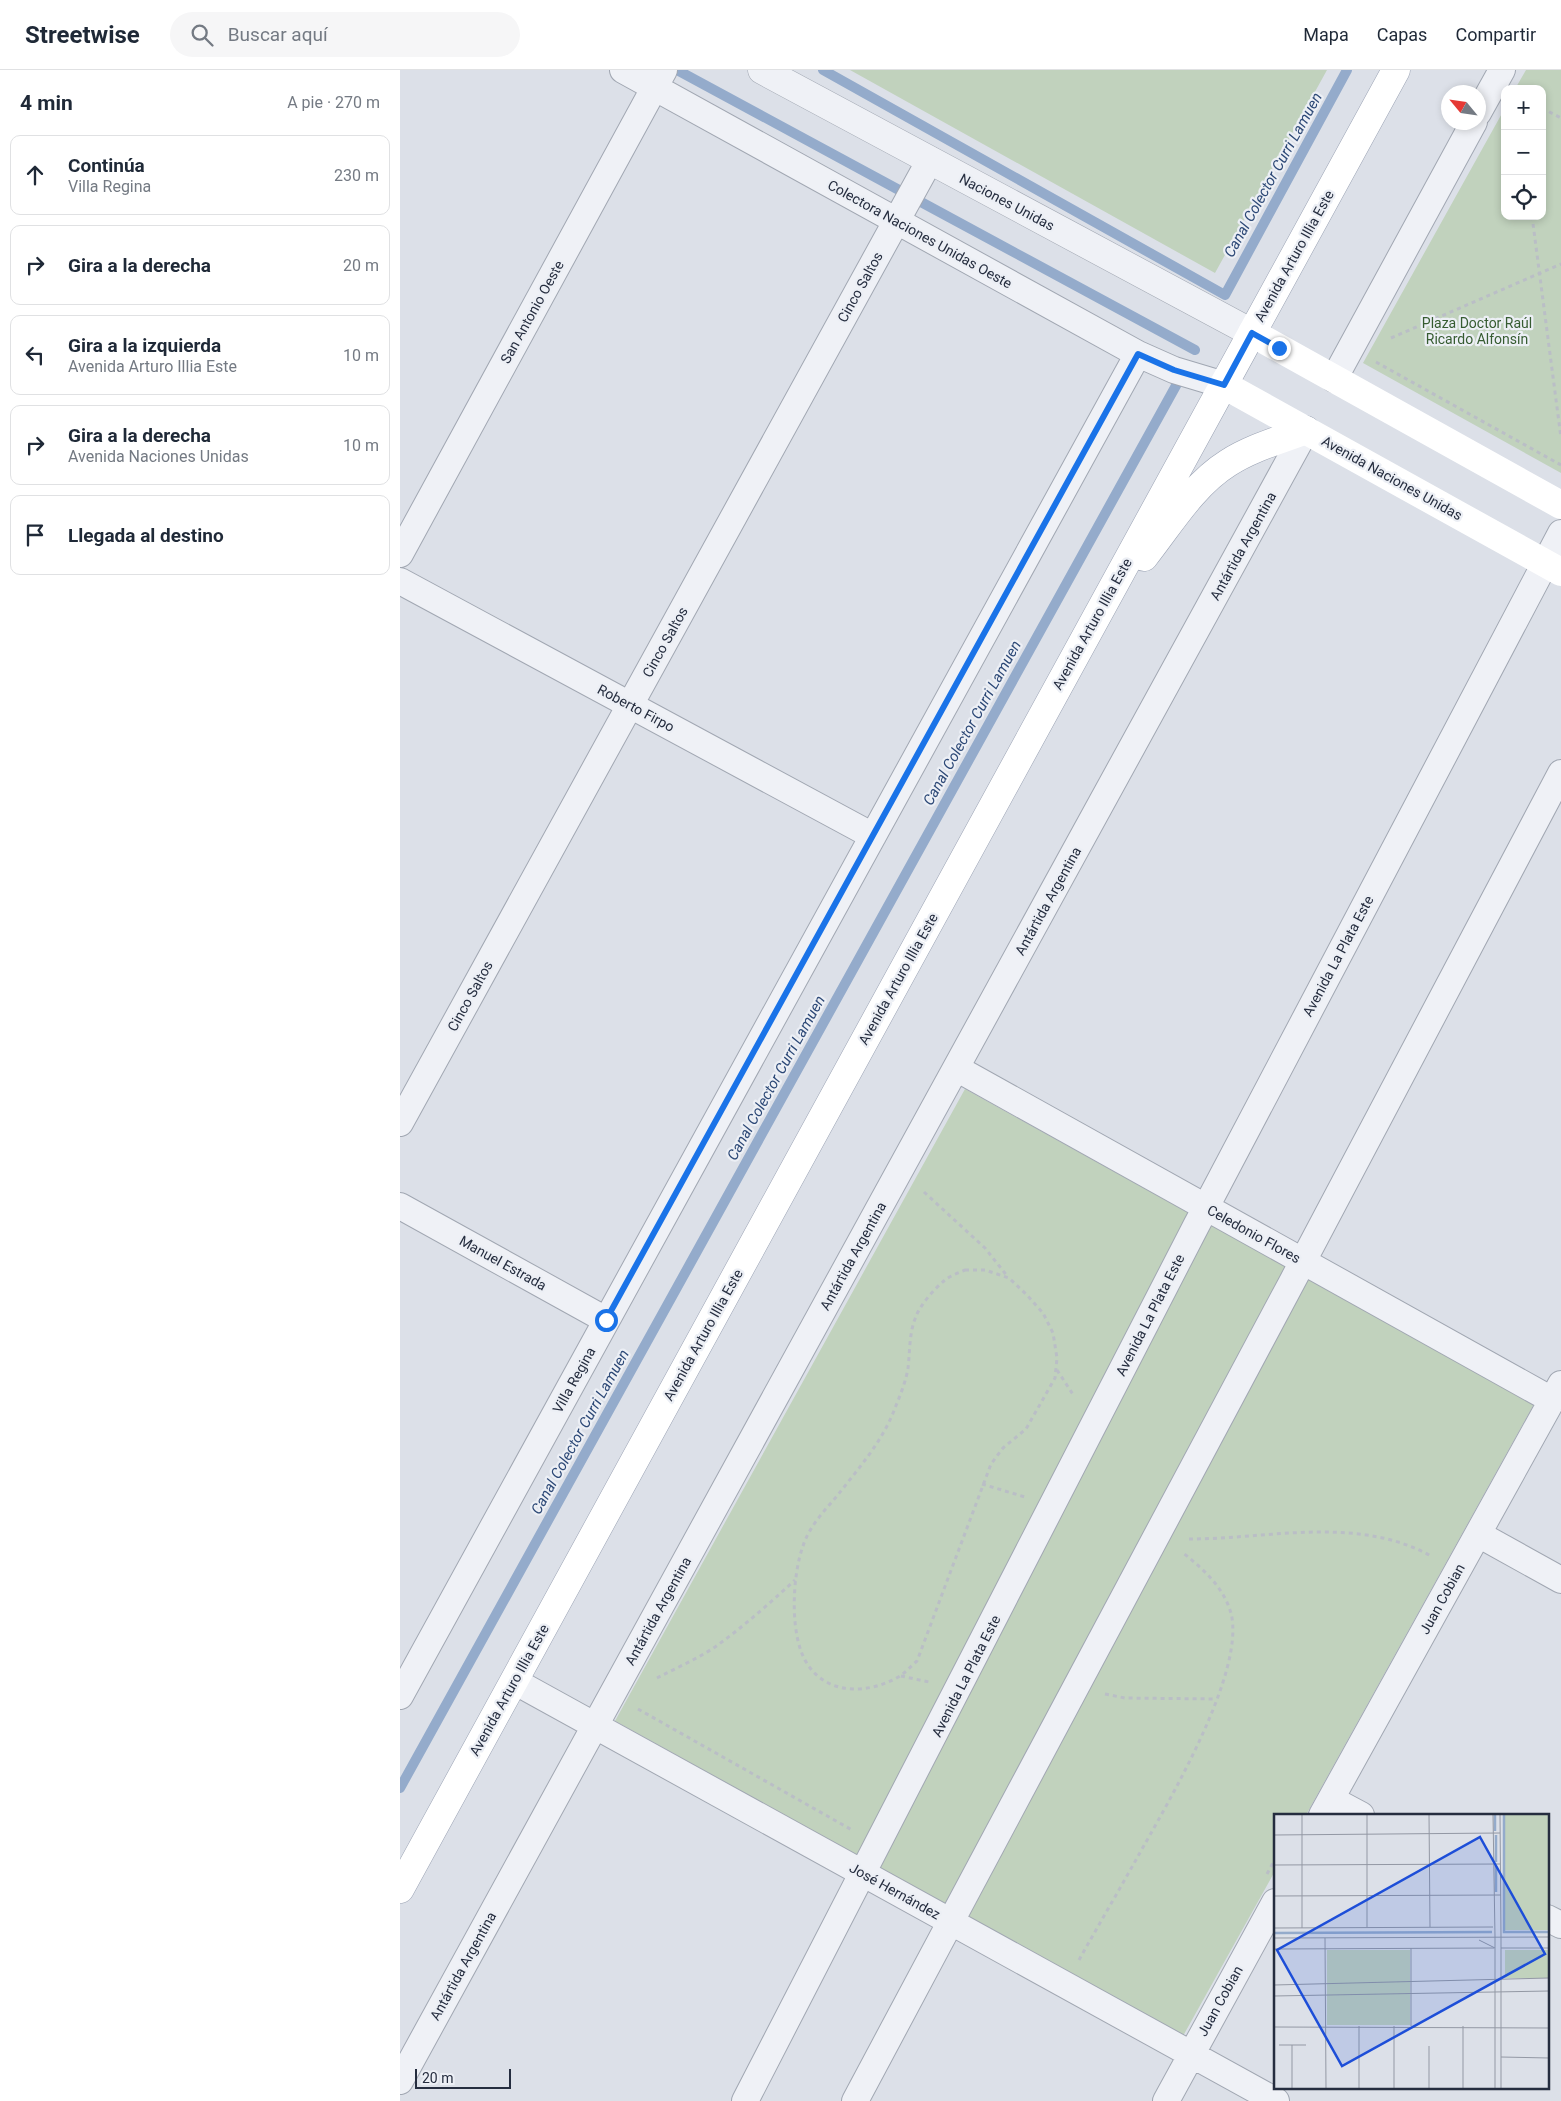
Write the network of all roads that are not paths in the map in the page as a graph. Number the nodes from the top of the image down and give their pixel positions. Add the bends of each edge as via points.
1 (622, 70) edge
2 (762, 70) edge
3 (1396, 70) edge
4 (1502, 70) edge
5 (659, 79) edge
6 (1486, 99) edge
7 (1470, 130) edge
8 (930, 160) junction
9 (896, 220) junction
10 (1252, 333) junction
11 (1138, 354) junction
12 (1334, 379) junction
13 (1224, 385) junction
14 (1306, 430) junction
15 (1561, 505) edge
16 (1561, 533) edge
17 (400, 554) edge
18 (1553, 568) edge
19 (400, 581) edge
20 (1093, 623) junction
21 (630, 705) junction
22 (1561, 773) edge
23 (872, 836) junction
24 (956, 1068) junction
25 (400, 1123) edge
26 (400, 1206) edge
27 (1206, 1207) junction
28 (1303, 1261) junction
29 (606, 1320) junction
30 (1557, 1392) edge
31 (1478, 1534) junction
32 (1561, 1580) edge
33 (514, 1681) junction
34 (400, 1696) edge
35 (595, 1726) junction
36 (1327, 1807) edge
37 (1357, 1814) edge
38 (864, 1874) junction
39 (400, 1889) edge
40 (1274, 1904) edge
41 (1548, 1918) edge
42 (950, 1922) junction
43 (1561, 1925) edge
44 (1191, 2054) junction
45 (400, 2081) edge
46 (746, 2101) edge
47 (855, 2101) edge
48 (1166, 2101) edge
49 (1276, 2101) edge

1 - 5 street, Colectora Naciones Unidas Oeste
2 - 8 street, Naciones Unidas
3 - 10 main road, Avenida Arturo Illia Este
4 - 6 street
5 - 9 street, Colectora Naciones Unidas Oeste
5 - 17 street, San Antonio Oeste
7 - 12 street
8 - 9 street, Cinco Saltos
8 - 10 street, Naciones Unidas
9 - 11 street, Colectora Naciones Unidas Oeste
9 - 21 street, Cinco Saltos
10 - 12 main road
10 - 13 main road, Avenida Arturo Illia Este
11 - 13 street, Colectora Naciones Unidas Oeste via 1174,370
11 - 23 street, Villa Regina
12 - 15 main road
13 - 14 main road, Avenida Naciones Unidas
13 - 20 main road, Avenida Arturo Illia Este
14 - 18 main road, Avenida Naciones Unidas
14 - 20 main road via 1244,454 1214,472
14 - 24 street, Antártida Argentina
16 - 18 street, Avenida La Plata Este
18 - 27 street, Avenida La Plata Este
19 - 21 street, Roberto Firpo
20 - 33 main road, Avenida Arturo Illia Este
21 - 23 street, Roberto Firpo
21 - 25 street, Cinco Saltos
22 - 28 street
23 - 29 street, Villa Regina
24 - 27 street, Celedonio Flores
24 - 35 street, Antártida Argentina
26 - 29 street, Manuel Estrada
27 - 28 street, Celedonio Flores
27 - 38 street, Avenida La Plata Este
28 - 30 street, Celedonio Flores
28 - 42 street via 1160,1538 1072,1693
29 - 34 street, Villa Regina
30 - 31 street, Juan Cobian
31 - 32 street
31 - 36 street, Juan Cobian
33 - 35 street, José Hernández
33 - 39 main road, Avenida Arturo Illia Este
35 - 38 street, José Hernández
35 - 45 street, Antártida Argentina
36 - 37 street
38 - 42 street, José Hernández
38 - 46 street, Avenida La Plata Este
40 - 44 street, Juan Cobian
41 - 43 street
42 - 44 street, José Hernández
42 - 47 street
44 - 48 street, Juan Cobian
44 - 49 street, José Hernández

